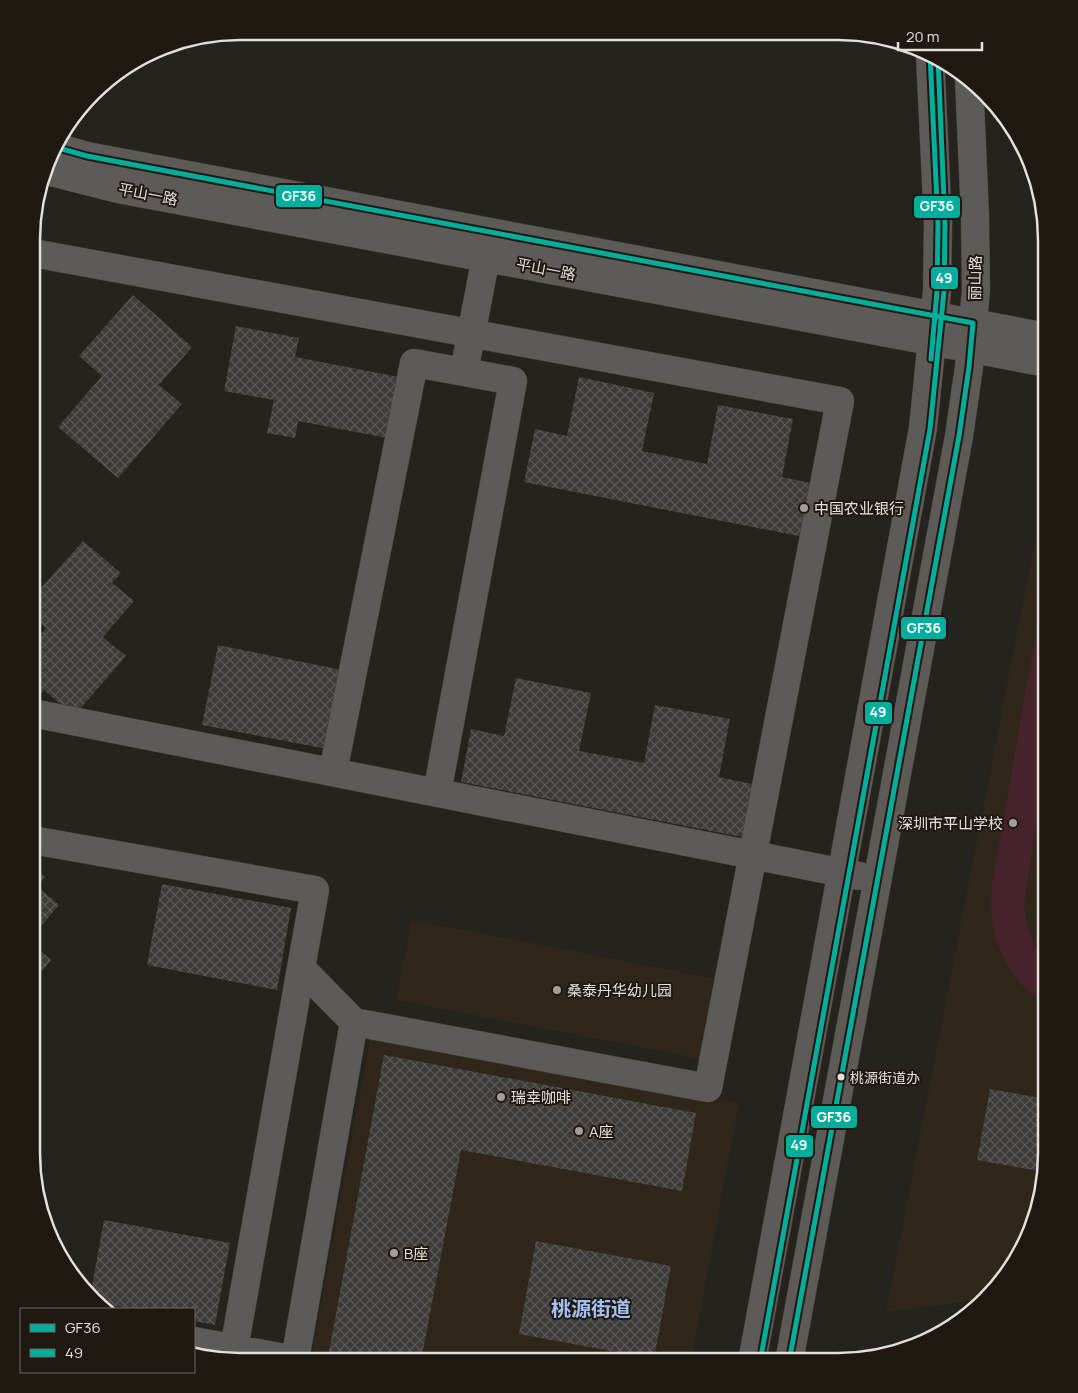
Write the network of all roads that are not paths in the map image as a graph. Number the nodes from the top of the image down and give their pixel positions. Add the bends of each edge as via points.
1 (930, 63) edge
2 (969, 90) edge
3 (62, 150) edge
4 (52, 172) edge
5 (488, 245) junction
6 (40, 254) edge
7 (934, 328) junction
8 (471, 333) junction
9 (972, 335) junction
10 (1038, 336) edge
11 (1038, 359) edge
12 (464, 372) junction
13 (40, 715) edge
14 (333, 772) junction
15 (437, 793) junction
16 (40, 841) edge
17 (753, 855) junction
18 (841, 872) junction
19 (878, 880) junction
20 (301, 968) junction
21 (354, 1022) junction
22 (195, 1341) edge
23 (234, 1349) junction
24 (248, 1353) edge
25 (296, 1353) edge
26 (754, 1353) edge
27 (791, 1353) edge

1 - 7 street via 938,224
2 - 9 street, 丽山路 via 976,290
3 - 5 street, 平山一路
4 - 5 street, 平山一路 via 118,189
5 - 7 street, 平山一路
5 - 8 street
6 - 8 street
7 - 9 street, 平山一路
7 - 18 street via 923,428
8 - 12 street
8 - 17 street via 840,401
9 - 10 street, 平山一路
9 - 11 street, 平山一路
9 - 19 street, 丽山路 via 959,436
12 - 14 street via 414,363
12 - 15 street via 513,381
13 - 14 street
14 - 15 street
15 - 17 street
16 - 20 street via 315,890
17 - 18 street
17 - 21 street via 708,1088
18 - 19 street
18 - 26 street
19 - 27 street, 丽山路
20 - 21 street
20 - 23 street
21 - 25 street
22 - 23 street
23 - 24 street

